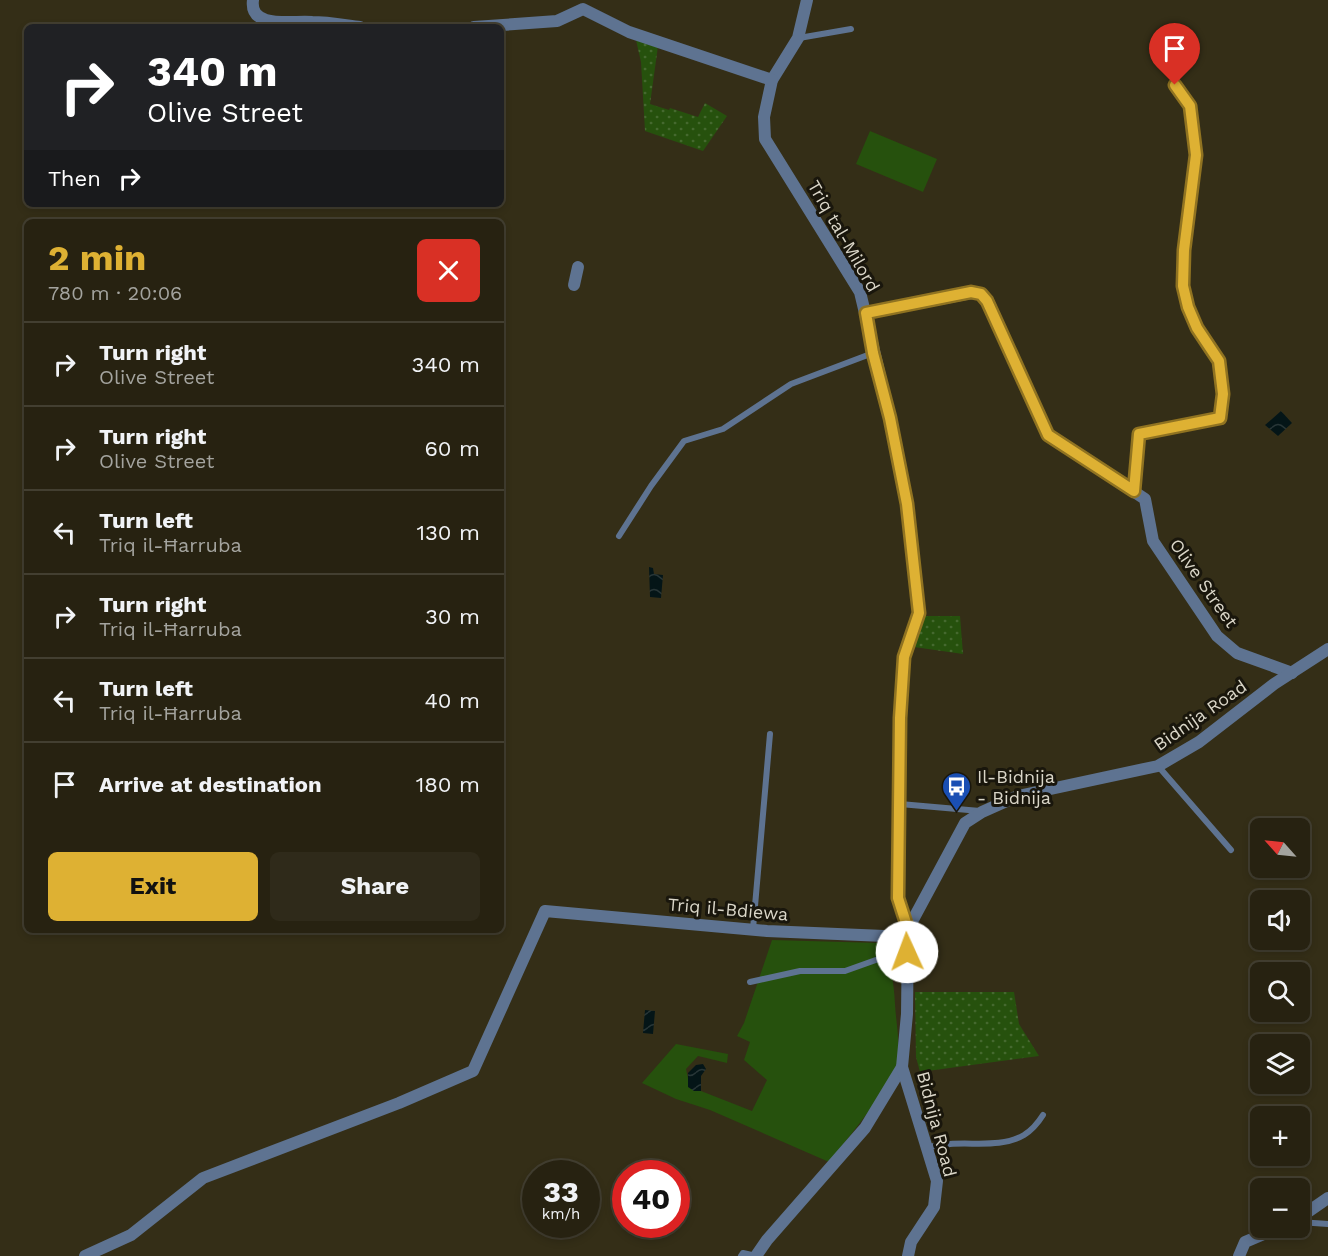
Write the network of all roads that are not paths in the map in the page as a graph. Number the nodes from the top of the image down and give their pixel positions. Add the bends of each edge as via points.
1 (253, 0) edge
2 (807, 0) edge
3 (336, 24) edge
4 (504, 25) edge
5 (851, 29) dead end
6 (798, 38) junction
7 (772, 80) junction
8 (1175, 85) dead end
9 (578, 267) dead end
10 (574, 285) dead end
11 (866, 313) junction
12 (873, 353) junction
13 (1134, 491) junction
14 (620, 536) dead end
15 (1328, 650) edge
16 (1292, 673) junction
17 (770, 734) dead end
18 (1158, 766) junction
19 (900, 804) junction
20 (981, 812) junction
21 (1231, 850) dead end
22 (753, 929) junction
23 (908, 933) junction
24 (907, 952) junction
25 (750, 982) dead end
26 (902, 1067) junction
27 (1043, 1115) dead end
28 (927, 1148) junction
29 (1328, 1198) edge
30 (1310, 1212) edge
31 (1310, 1222) edge
32 (1328, 1224) edge
33 (1254, 1238) edge
34 (85, 1256) edge
35 (741, 1256) edge
36 (756, 1256) edge
37 (908, 1256) edge
38 (1239, 1256) edge

1 - 3 street via 255,13 269,21
2 - 6 street, Triq tal-Milord
4 - 7 street via 557,21 584,9 629,32
5 - 6 lane
6 - 7 street, Triq tal-Milord
7 - 11 street, Triq tal-Milord via 764,117 765,139 860,292
8 - 13 street via 1190,106 1196,155 1183,286 1197,328 1219,361 1223,394 1220,418 1139,434
9 - 10 street
11 - 12 street, Triq tal-Milord
11 - 13 street, Olive Street via 971,292 981,294 1048,435
12 - 14 lane via 791,384 723,429 684,441
12 - 19 street, Triq tal-Milord via 907,504 919,613 904,657
13 - 16 street, Olive Street via 1145,500 1153,541 1217,636 1238,653
15 - 16 street, Bidnija Road
16 - 18 street, Bidnija Road via 1199,742
17 - 22 lane
18 - 20 street, Bidnija Road via 1018,796
18 - 21 lane
19 - 20 lane
19 - 23 street, Triq tal-Milord via 898,898
20 - 23 street, Bidnija Road via 965,823
22 - 23 street, Triq il-Bdiewa
22 - 34 street, Triq il-Bdiewa via 545,910 473,1071 203,1178 131,1235
23 - 24 street
24 - 25 lane via 845,971 800,971
24 - 26 street
26 - 28 street, Bidnija Road
26 - 36 street via 865,1128
27 - 28 lane via 1023,1136 1009,1141
28 - 37 street, Bidnija Road via 937,1181 934,1207 911,1242
29 - 30 street
31 - 32 lane
33 - 38 street via 1245,1242
35 - 36 lane

